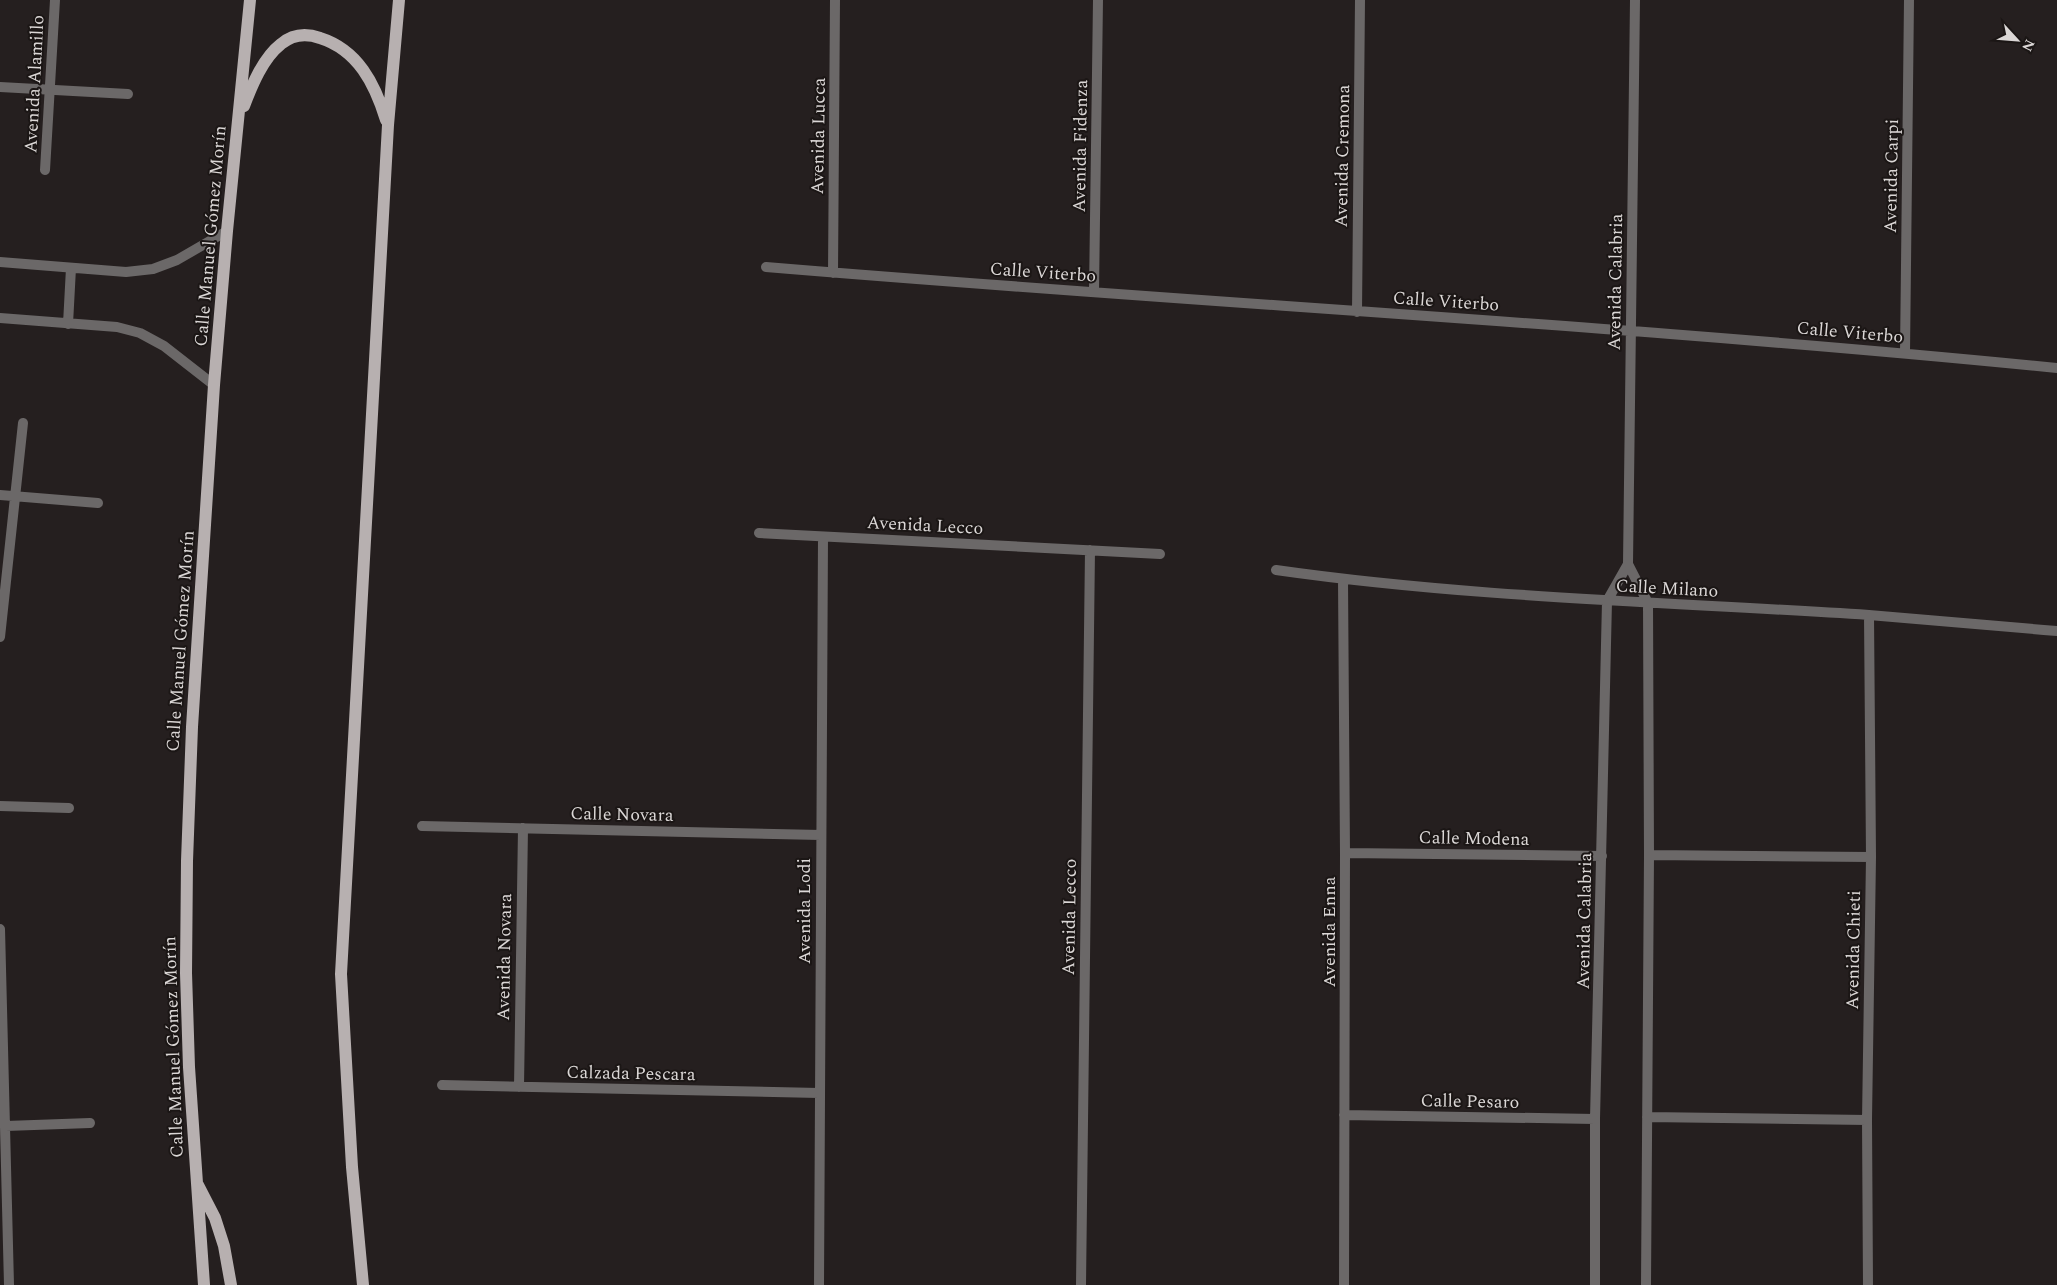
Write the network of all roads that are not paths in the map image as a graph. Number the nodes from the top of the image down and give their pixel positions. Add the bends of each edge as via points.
1 (55, 0) edge
2 (250, 0) edge
3 (399, 0) edge
4 (835, 0) edge
5 (1098, 0) edge
6 (1360, 0) edge
7 (1635, 0) edge
8 (1909, 0) edge
9 (0, 87) edge
10 (48, 91) junction
11 (128, 94) dead end
12 (239, 119) junction
13 (388, 125) junction
14 (45, 170) dead end
15 (227, 231) junction
16 (0, 262) edge
17 (71, 268) junction
18 (766, 268) dead end
19 (833, 273) junction
20 (1094, 292) junction
21 (1357, 312) junction
22 (0, 318) edge
23 (68, 324) junction
24 (1631, 330) junction
25 (1904, 353) junction
26 (2057, 368) edge
27 (214, 385) junction
28 (23, 423) dead end
29 (0, 495) edge
30 (15, 496) junction
31 (98, 503) dead end
32 (758, 533) dead end
33 (823, 537) junction
34 (1090, 550) junction
35 (1160, 554) dead end
36 (1628, 564) junction
37 (1276, 570) dead end
38 (1343, 580) junction
39 (1607, 601) junction
40 (1648, 603) junction
41 (1869, 615) junction
42 (2057, 631) edge
43 (0, 637) edge
44 (0, 806) edge
45 (69, 808) dead end
46 (422, 826) dead end
47 (522, 828) junction
48 (821, 835) junction
49 (1345, 853) junction
50 (1649, 855) junction
51 (1602, 856) junction
52 (1871, 857) junction
53 (0, 929) edge
54 (442, 1085) dead end
55 (519, 1087) junction
56 (820, 1093) junction
57 (1344, 1115) junction
58 (1647, 1117) junction
59 (1595, 1119) junction
60 (1867, 1120) junction
61 (90, 1123) dead end
62 (6, 1126) junction
63 (195, 1181) junction
64 (9, 1285) edge
65 (204, 1285) edge
66 (231, 1285) edge
67 (363, 1285) edge
68 (818, 1285) edge
69 (1081, 1285) edge
70 (1344, 1285) edge
71 (1595, 1285) edge
72 (1646, 1285) edge
73 (1868, 1285) edge

1 - 10 street, Avenida Alamillo
2 - 12 main road, Calle Manuel Gómez Morín
3 - 13 main road
4 - 19 street, Avenida Lucca
5 - 20 street, Avenida Fidenza
6 - 21 street, Avenida Cremona
7 - 24 street, Avenida Calabria
8 - 25 street, Avenida Carpi
9 - 10 street
10 - 11 street
10 - 14 street, Avenida Alamillo
12 - 13 main road via 252,86 270,56 280,44 294,36 309,34 343,48 358,64 374,86
12 - 15 main road, Calle Manuel Gómez Morín
13 - 67 main road via 341,974 352,1167
15 - 17 street via 177,260 153,269 126,272
15 - 27 main road, Calle Manuel Gómez Morín
16 - 17 street
17 - 23 street
18 - 19 street, Calle Viterbo
19 - 20 street, Calle Viterbo
20 - 21 street, Calle Viterbo
21 - 24 street, Calle Viterbo
22 - 23 street
23 - 27 street via 117,327 140,333 164,346
24 - 25 street, Calle Viterbo
24 - 36 street, Avenida Calabria
25 - 26 street, Calle Viterbo
27 - 63 main road, Calle Manuel Gómez Morín via 192,727 187,861 186,973
28 - 30 street
29 - 30 street
30 - 31 street
30 - 43 street
32 - 33 street, Avenida Lecco
33 - 34 street, Avenida Lecco
33 - 48 street, Avenida Lodi
34 - 35 street, Avenida Lecco
34 - 69 street, Avenida Lecco
36 - 39 street, Avenida Calabria
36 - 40 street, Avenida Calabria
37 - 38 street, Calle Milano
38 - 39 street, Calle Milano
38 - 49 street, Avenida Enna
39 - 40 street, Calle Milano
39 - 51 street, Avenida Calabria
40 - 41 street, Calle Milano
40 - 50 street, Avenida Calabria
41 - 42 street, Calle Milano
41 - 52 street, Avenida Chieti
44 - 45 street
46 - 47 street, Calle Novara
47 - 48 street, Calle Novara
47 - 55 street, Avenida Novara
48 - 56 street, Avenida Lodi
49 - 51 street, Calle Modena
49 - 57 street, Avenida Enna
50 - 52 street
50 - 58 street, Avenida Calabria
51 - 59 street, Avenida Calabria
52 - 60 street, Avenida Chieti
53 - 62 street
54 - 55 street, Calzada Pescara
55 - 56 street, Calzada Pescara
56 - 68 street, Avenida Lodi
57 - 59 street, Calle Pesaro
57 - 70 street, Avenida Enna
58 - 60 street
58 - 72 street, Avenida Calabria
59 - 71 street, Avenida Calabria
60 - 73 street, Avenida Chieti
61 - 62 street
62 - 64 street
63 - 65 main road, Calle Manuel Gómez Morín
63 - 66 main road via 215,1218

